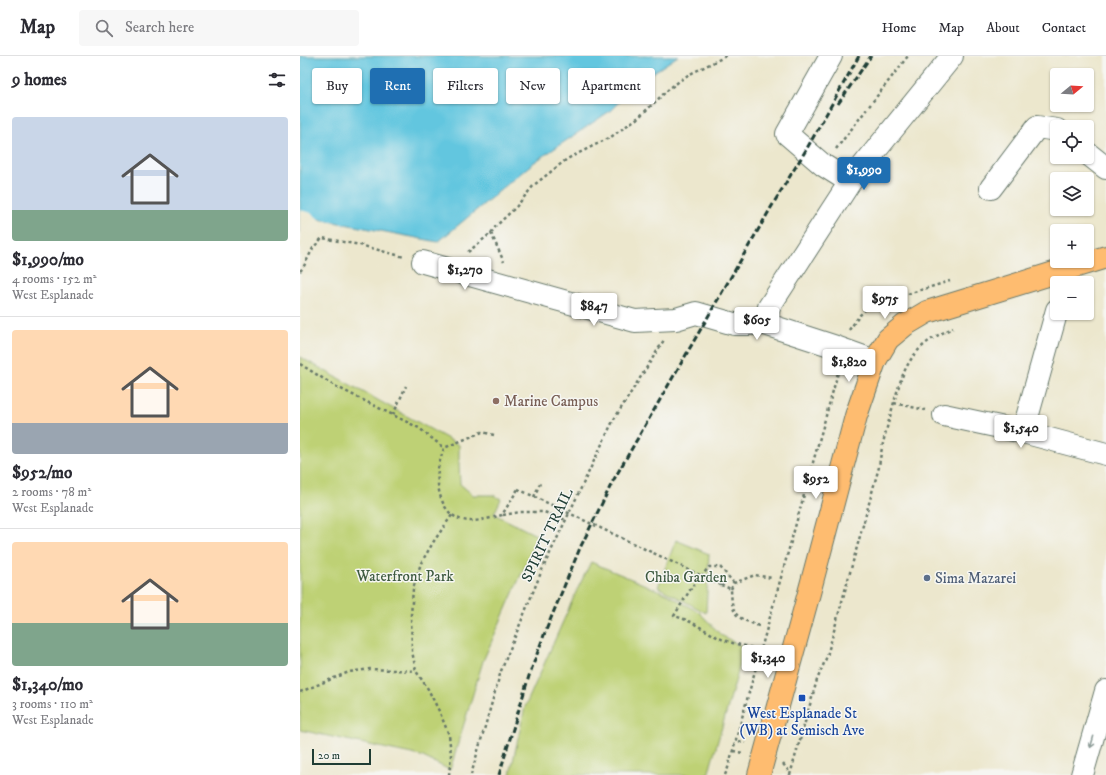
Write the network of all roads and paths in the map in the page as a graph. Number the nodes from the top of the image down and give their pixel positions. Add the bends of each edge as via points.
1 (726, 56) edge
2 (831, 56) edge
3 (908, 56) edge
4 (952, 56) edge
5 (1050, 129) edge
6 (1094, 159) edge
7 (824, 165) junction
8 (1106, 168) edge
9 (850, 182) junction
10 (991, 188) dead end
11 (1106, 257) edge
12 (423, 262) joint
13 (300, 271) edge
14 (1067, 276) edge
15 (1050, 280) edge
16 (516, 287) junction
17 (676, 319) junction
18 (1054, 320) edge
19 (765, 324) junction
20 (957, 326) dead end
21 (875, 361) junction
22 (300, 364) edge
23 (840, 365) dead end
24 (406, 386) dead end
25 (894, 403) junction
26 (393, 415) junction
27 (944, 415) joint
28 (1023, 432) junction
29 (494, 435) dead end
30 (444, 448) junction
31 (1106, 454) edge
32 (541, 480) dead end
33 (534, 497) junction
34 (452, 515) junction
35 (502, 515) junction
36 (566, 520) junction
37 (772, 578) dead end
38 (734, 583) junction
39 (731, 589) junction
40 (759, 626) dead end
41 (753, 648) dead end
42 (416, 671) junction
43 (1106, 691) edge
44 (300, 692) edge
45 (739, 741) dead end
46 (745, 743) dead end
47 (733, 751) junction
48 (743, 753) dead end
49 (449, 775) edge
50 (471, 775) edge
51 (725, 775) edge
52 (759, 775) edge
53 (790, 775) edge
54 (1082, 775) edge

1 - 16 path via 688,75 611,137 567,159 534,185 496,226 491,233
2 - 7 street via 787,134
3 - 7 path
4 - 9 street
5 - 10 street via 1037,127
6 - 8 street
7 - 9 street
9 - 19 street via 769,307
11 - 14 main road
12 - 13 path via 322,238
12 - 16 street
15 - 21 main road via 927,312 888,339
16 - 17 street via 635,321
17 - 19 street via 696,313 734,324
17 - 36 path, SPIRIT TRAIL via 613,421
18 - 28 street
19 - 21 street
20 - 25 path via 923,345 916,353 904,372
21 - 52 main road via 856,416
22 - 26 path
23 - 47 path
24 - 26 path
25 - 27 path
25 - 53 path via 827,656 817,680
26 - 30 path via 419,428
27 - 28 street
28 - 31 street
29 - 30 path via 482,432
30 - 34 path via 438,468 438,482 445,508
32 - 33 path
33 - 35 path, bridge via 518,489
33 - 39 path, bridge
34 - 35 path via 462,520 480,520
34 - 42 path via 421,563 413,589 412,651
35 - 36 path via 544,512
36 - 50 path, SPIRIT TRAIL via 542,570 501,671
37 - 38 path via 755,575
38 - 39 path
38 - 41 path via 720,567 709,567 690,590 674,616 698,624 720,639
39 - 40 path via 731,607 740,619
42 - 44 path via 370,669 349,672
42 - 49 path via 428,689 449,735
43 -> 54 street
45 - 46 path
47 - 48 path
47 - 51 path

